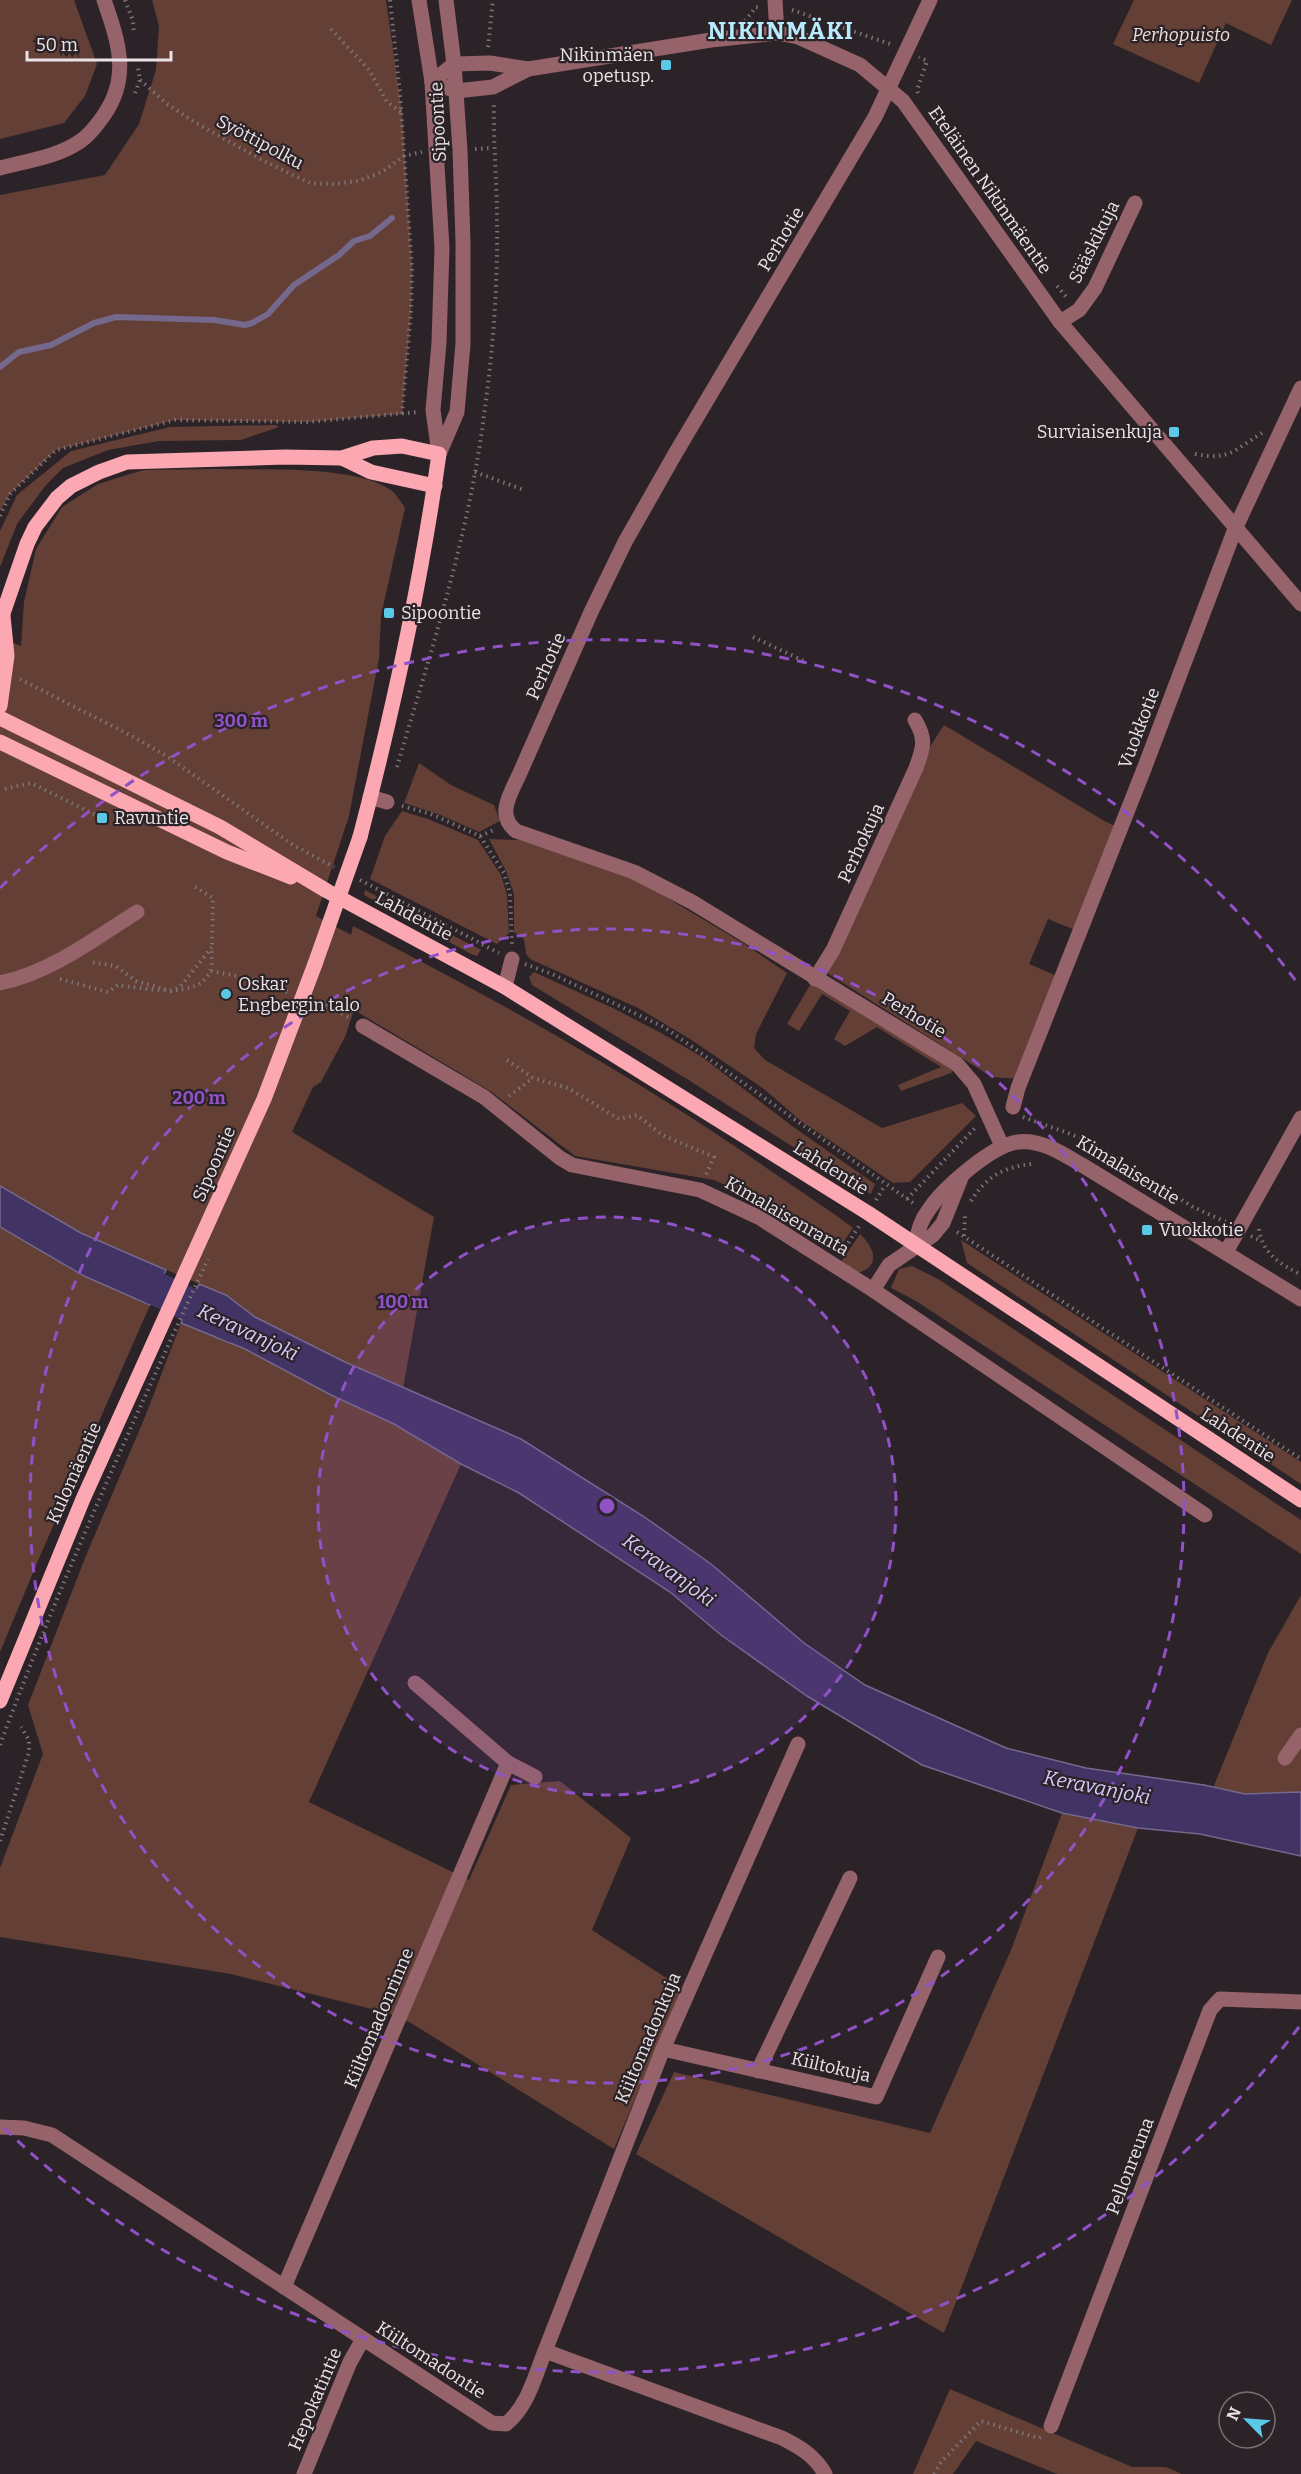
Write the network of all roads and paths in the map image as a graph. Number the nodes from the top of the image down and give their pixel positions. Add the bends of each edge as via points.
1 (104, 0) edge
2 (390, 0) edge
3 (419, 0) edge
4 (446, 0) edge
5 (493, 0) edge
6 (775, 0) edge
7 (930, 0) edge
8 (332, 29) dead end
9 (777, 33) junction
10 (488, 48) dead end
11 (927, 62) dead end
12 (454, 64) junction
13 (528, 69) junction
14 (140, 80) dead end
15 (432, 82) junction
16 (889, 87) junction
17 (456, 91) junction
18 (923, 99) dead end
19 (495, 102) dead end
20 (402, 112) junction
21 (412, 153) dead end
22 (404, 156) junction
23 (0, 168) edge
24 (1135, 203) dead end
25 (1054, 282) dead end
26 (1079, 310) junction
27 (1060, 322) junction
28 (1301, 388) edge
29 (1287, 417) junction
30 (439, 453) junction
31 (342, 458) junction
32 (1196, 462) dead end
33 (475, 472) junction
34 (435, 486) junction
35 (524, 490) dead end
36 (0, 516) edge
37 (1235, 529) junction
38 (1301, 604) edge
39 (2, 619) edge
40 (753, 637) dead end
41 (806, 662) dead end
42 (19, 679) dead end
43 (0, 706) edge
44 (0, 718) edge
45 (915, 720) dead end
46 (0, 742) edge
47 (397, 768) dead end
48 (5, 789) dead end
49 (370, 797) junction
50 (387, 802) joint
51 (102, 818) dead end
52 (335, 867) dead end
53 (356, 878) dead end
54 (195, 886) dead end
55 (327, 891) junction
56 (137, 912) dead end
57 (212, 947) junction
58 (67, 956) junction
59 (512, 959) junction
60 (211, 971) junction
61 (36, 972) junction
62 (815, 978) junction
63 (0, 982) edge
64 (505, 987) junction
65 (171, 991) junction
66 (291, 994) dead end
67 (321, 1001) dead end
68 (363, 1026) joint
69 (507, 1060) dead end
70 (533, 1078) junction
71 (484, 1097) junction
72 (1017, 1112) joint
73 (1301, 1118) edge
74 (977, 1126) dead end
75 (1002, 1146) junction
76 (1032, 1164) dead end
77 (700, 1190) junction
78 (1224, 1221) dead end
79 (856, 1230) dead end
80 (1261, 1241) dead end
81 (915, 1245) junction
82 (1226, 1252) junction
83 (208, 1259) dead end
84 (190, 1265) joint
85 (834, 1265) junction
86 (1301, 1275) edge
87 (873, 1290) junction
88 (1301, 1299) edge
89 (1301, 1459) edge
90 (1301, 1500) edge
91 (1205, 1515) dead end
92 (414, 1683) dead end
93 (0, 1701) edge
94 (21, 1727) dead end
95 (1301, 1735) edge
96 (798, 1744) dead end
97 (0, 1745) edge
98 (1285, 1758) dead end
99 (508, 1763) junction
100 (536, 1777) dead end
101 (0, 1841) edge
102 (850, 1878) dead end
103 (938, 1957) dead end
104 (1301, 2001) edge
105 (663, 2049) junction
106 (758, 2071) junction
107 (0, 2127) edge
108 (284, 2287) junction
109 (363, 2339) junction
110 (545, 2351) junction
111 (1051, 2426) joint
112 (304, 2474) edge
113 (825, 2474) edge
114 (934, 2474) edge

1 - 23 street via 122,67 112,104 80,142 58,153
2 - 20 path
3 - 15 street, Sipoontie
4 - 12 street, Sipoontie
5 - 10 path
6 - 9 street
7 - 16 street, Perhotie
8 - 20 path via 369,70 387,102
9 - 13 street, Eteläinen Nikinmäentie
9 - 16 street, Eteläinen Nikinmäentie via 798,37 860,65
11 - 18 path via 916,90
12 - 13 street, Eteläinen Nikinmäentie via 490,63
12 - 15 street
12 - 17 street, Sipoontie
13 - 17 street, Eteläinen Nikinmäentie via 493,87
14 - 22 path, Syöttipolku via 166,104 196,123 310,183 358,181 382,172
15 - 17 street, Eteläinen Nikinmäentie
15 - 30 street, Sipoontie via 442,248 433,410
16 - 27 street, Eteläinen Nikinmäentie via 903,100
16 - 62 street, Perhotie via 826,202 625,542 508,800 505,816 507,824 516,831 634,872 683,897
17 - 30 street, Sipoontie via 463,344 457,412
19 - 33 path via 495,285
20 - 22 path
21 - 22 path, Syöttipolku
22 - 36 path via 412,268 402,414 309,422 176,420 56,450 10,494
24 - 26 street, Sääskikuja via 1095,288
25 - 26 path
26 - 27 street, Sääskikuja
27 - 37 street, Eteläinen Nikinmäentie
28 - 29 street
29 - 32 path via 1226,456 1214,458 1189,452
29 - 37 street
30 - 31 main road via 402,446 373,448
30 - 34 main road, Sipoontie
31 - 34 main road via 371,472
31 - 39 main road via 127,462 99,472 57,498 35,527
33 - 35 path
33 - 47 path via 446,600
34 - 49 main road, Sipoontie
37 - 38 street, Eteläinen Nikinmäentie
37 - 72 street, Vuokkotie via 1018,1088
39 - 43 main road via 7,657
40 - 41 path
42 - 52 path via 168,757 293,845
44 - 55 main road, Lahdentie via 220,827
45 - 62 street, Perhokuja via 924,743 916,768 833,950
46 - 55 main road, Lahdentie via 227,852
48 - 51 path via 31,783
49 - 50 street
49 - 84 main road, Sipoontie, bridge via 360,837 264,1099
50 - 59 path via 431,814 480,836 504,873 510,894
53 - 59 path
54 - 57 path via 213,898
55 - 64 main road, Lahdentie
56 - 58 street
57 - 60 path
57 - 65 path via 180,987
58 - 61 street
58 - 65 path via 116,966 136,981
59 - 64 street
59 - 74 path via 664,1027 907,1199
60 - 65 path via 202,982
60 - 66 path via 252,979
61 - 63 street
61 - 65 path via 108,993 118,985
62 - 75 street, Perhotie via 957,1064 974,1084
64 - 81 main road, Lahdentie
67 - 68 path
68 - 71 street, Kimalaisenranta
69 - 70 path
70 - 71 path via 511,1096
70 - 77 path via 568,1088 619,1119 637,1115 662,1135 714,1157
71 - 77 street, Kimalaisenranta via 572,1165
72 - 78 path via 1087,1140 1194,1208
73 - 82 street
75 - 81 street, Kimalaisentie via 938,1197 926,1212
75 - 82 street, Kimalaisentie via 1035,1143 1057,1150
76 - 89 path via 1007,1167 979,1189 968,1208 963,1237
77 - 85 street, Kimalaisenranta via 760,1218
79 - 85 path
80 - 86 path via 1268,1253
81 - 87 street via 890,1265
81 - 90 main road, Lahdentie
82 - 88 street, Kimalaisentie
83 - 97 path, bridge via 80,1541
84 - 93 main road, Kulomäentie via 83,1499
85 - 87 street, Kimalaisenranta
87 - 91 street, Kimalaisenranta
92 - 99 street
94 - 101 path via 29,1740 29,1752
95 - 98 street
96 - 105 street, Kiiltomadonkuja
99 - 100 street
99 - 108 street, Kiiltomadonrinne
102 - 106 street
103 - 106 street, Kiiltokuja via 876,2097
104 - 111 street, Pellonreuna via 1220,1999 1210,2010
105 - 106 street, Kiiltokuja
105 - 110 street, Kiiltomadonkuja
107 - 108 street, Kiiltomadontie via 52,2135
108 - 109 street, Kiiltomadontie
109 - 110 street, Kiiltomadontie via 492,2422 506,2424 525,2400
109 - 112 street, Hepokatintie
110 - 113 street via 782,2438 803,2449
111 - 114 path via 1046,2435 1038,2438 981,2421

